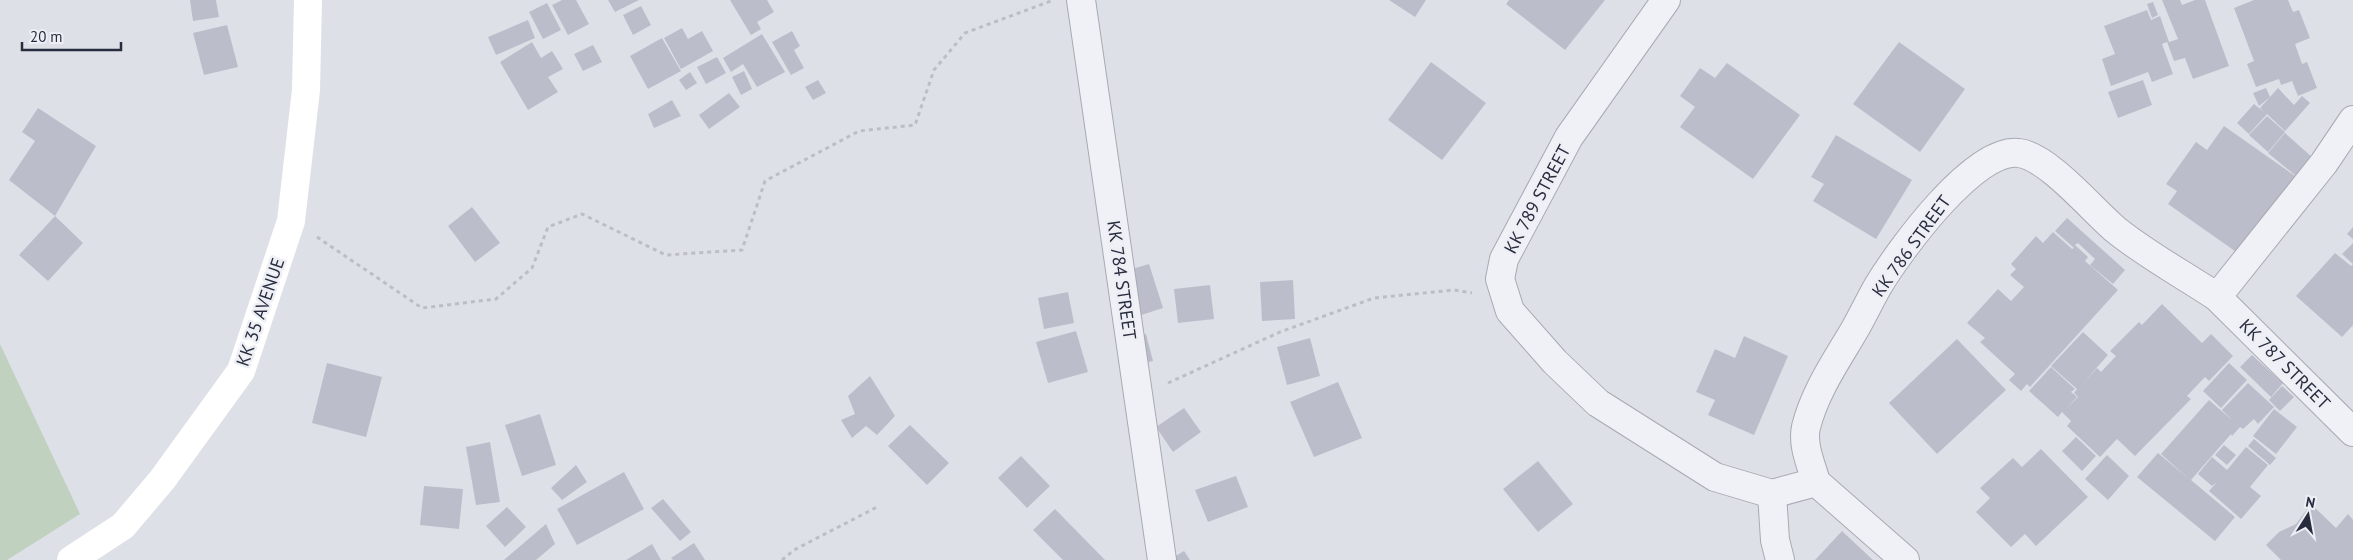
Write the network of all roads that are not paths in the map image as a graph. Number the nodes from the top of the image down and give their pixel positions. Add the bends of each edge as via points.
1 (308, 0) edge
2 (1081, 0) edge
3 (1666, 0) edge
4 (2353, 120) edge
5 (2217, 296) junction
6 (2353, 432) edge
7 (1816, 482) junction
8 (1772, 494) junction
9 (71, 560) edge
10 (1162, 560) edge
11 (1780, 560) edge
12 (1905, 560) edge

1 - 9 main road, KK 35 AVENUE via 306,90 291,221 240,371 162,480 123,526
2 - 10 street, KK 784 STREET
3 - 8 street, KK 789 STREET via 1569,137 1504,259 1500,279 1510,311 1555,362 1598,403 1715,477
4 - 5 street via 2324,163
5 - 6 street, KK 787 STREET
5 - 7 street, KK 786 STREET via 2116,230 2072,187 2040,163 2020,152 2000,156 1973,170 1938,204 1879,285 1827,377 1806,427 1805,441
7 - 8 street
7 - 12 street
8 - 11 street via 1775,540

